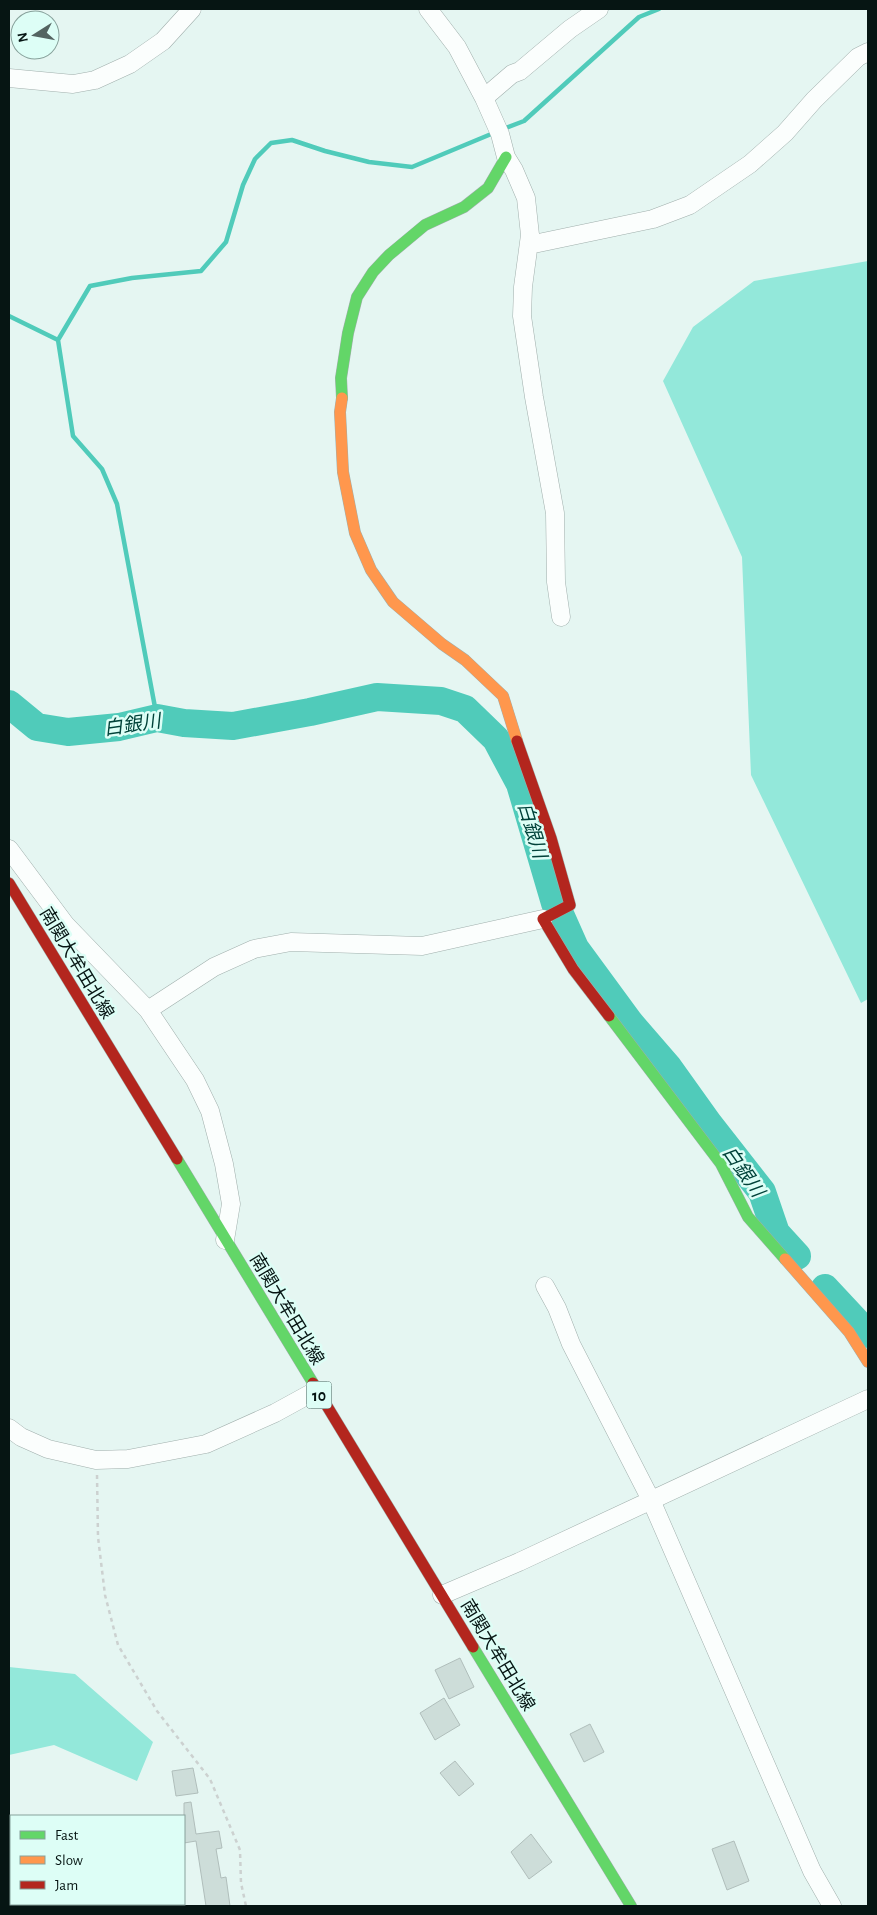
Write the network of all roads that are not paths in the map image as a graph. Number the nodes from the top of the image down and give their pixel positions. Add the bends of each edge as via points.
1 (192, 9) edge
2 (428, 9) edge
3 (599, 9) edge
4 (868, 52) edge
5 (9, 78) edge
6 (484, 98) junction
7 (506, 157) junction
8 (529, 245) junction
9 (561, 617) dead end
10 (9, 848) edge
11 (9, 883) edge
12 (547, 917) junction
13 (148, 1010) junction
14 (225, 1240) junction
15 (545, 1286) dead end
16 (868, 1362) edge
17 (316, 1390) junction
18 (868, 1399) edge
19 (9, 1428) edge
20 (651, 1500) junction
21 (442, 1595) junction
22 (631, 1906) edge
23 (832, 1906) edge

1 - 5 street via 163,41 130,64 95,80 73,84
2 - 6 street via 457,47
3 - 6 street
4 - 8 street via 858,57 785,133 750,164 690,205 653,219
6 - 7 street
7 - 8 street via 526,198
7 - 12 street via 488,188 464,207 425,225 372,272 357,297 341,378 343,472 355,533 371,570 393,602 465,660 503,696 570,905
8 - 9 street via 522,316 555,513 556,582
10 - 13 street via 65,924
11 - 14 street, 南関大牟田北線 / 10
12 - 13 street via 422,946 291,942 254,950 214,967
12 - 16 street via 573,969 721,1164 748,1218 849,1332
13 - 14 street via 195,1080 210,1111 231,1204
14 - 17 street, 南関大牟田北線 / 10
15 - 20 street
17 - 19 street via 275,1413 206,1444 128,1459 96,1460 48,1449
17 - 21 street, 南関大牟田北線 / 10
18 - 20 street
20 - 21 street
20 - 23 street via 812,1871
21 - 22 street, 南関大牟田北線 / 10

